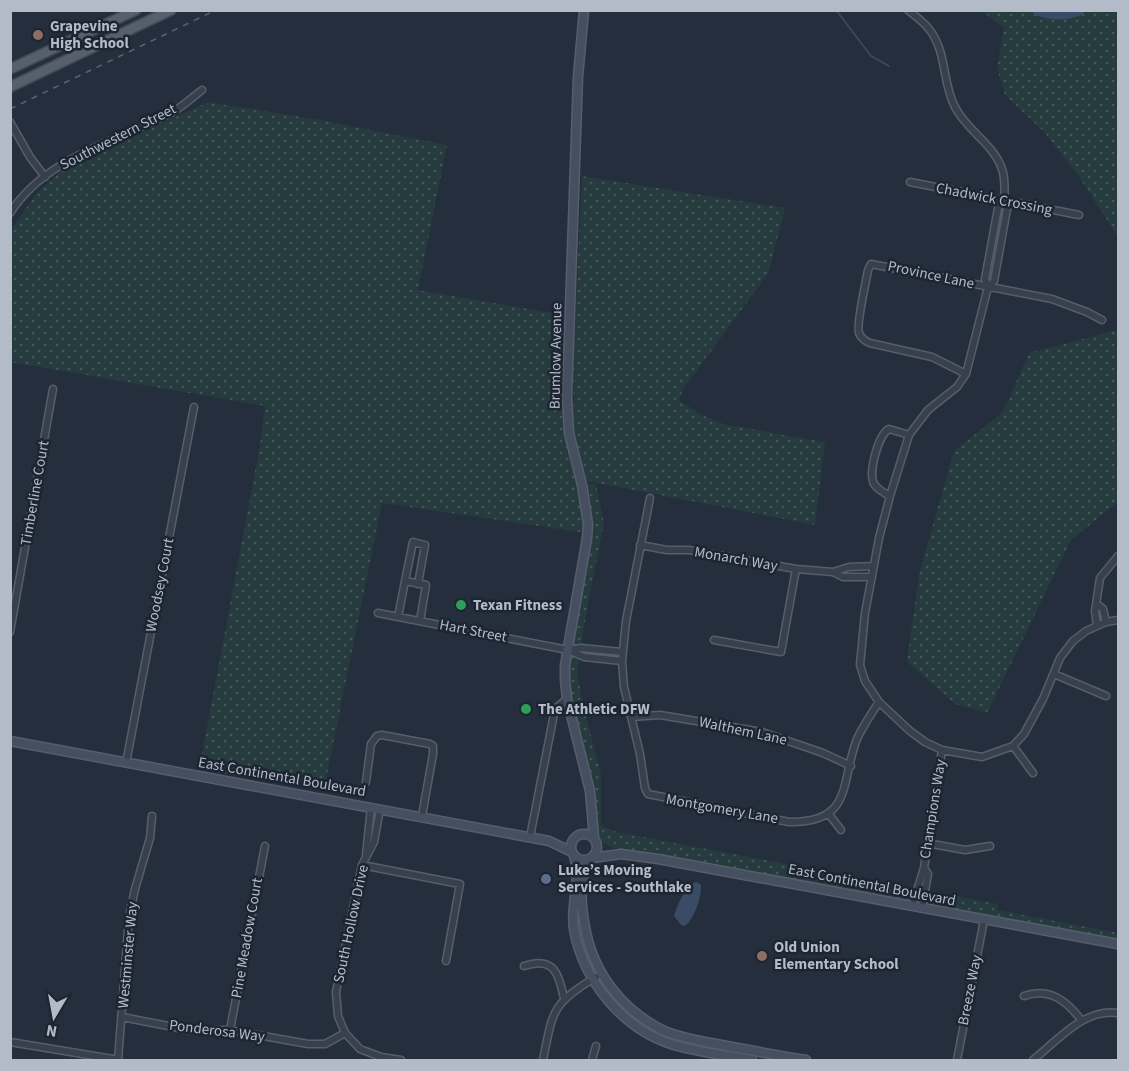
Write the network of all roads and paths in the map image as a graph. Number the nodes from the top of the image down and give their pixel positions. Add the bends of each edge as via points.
1 (136, 10) edge
2 (171, 10) edge
3 (584, 10) edge
4 (908, 10) edge
5 (13, 67) edge
6 (10, 87) edge
7 (202, 90) dead end
8 (10, 122) edge
9 (45, 177) junction
10 (910, 182) dead end
11 (1004, 201) junction
12 (10, 213) edge
13 (1079, 214) dead end
14 (991, 244) junction
15 (1000, 245) junction
16 (988, 287) junction
17 (1102, 320) dead end
18 (966, 374) junction
19 (53, 389) dead end
20 (194, 407) dead end
21 (909, 435) junction
22 (890, 495) junction
23 (650, 498) dead end
24 (640, 546) junction
25 (1119, 556) edge
26 (874, 566) junction
27 (796, 569) junction
28 (833, 572) junction
29 (872, 577) junction
30 (405, 582) junction
31 (418, 584) junction
32 (1097, 604) junction
33 (378, 613) dead end
34 (398, 617) junction
35 (1119, 620) edge
36 (420, 621) junction
37 (1106, 622) junction
38 (1097, 626) junction
39 (10, 632) edge
40 (714, 640) dead end
41 (568, 650) junction
42 (622, 652) junction
43 (622, 661) junction
44 (1054, 674) junction
45 (1106, 696) dead end
46 (567, 699) junction
47 (879, 702) junction
48 (631, 717) junction
49 (10, 741) edge
50 (1013, 746) junction
51 (942, 750) junction
52 (126, 763) junction
53 (851, 766) junction
54 (1033, 773) dead end
55 (366, 782) dead end
56 (370, 807) junction
57 (590, 807) junction
58 (380, 809) junction
59 (828, 813) junction
60 (152, 816) dead end
61 (422, 816) junction
62 (841, 830) dead end
63 (577, 836) junction
64 (530, 837) junction
65 (595, 840) junction
66 (549, 841) junction
67 (927, 843) junction
68 (265, 846) dead end
69 (990, 846) dead end
70 (573, 854) junction
71 (621, 854) junction
72 (366, 856) junction
73 (591, 859) junction
74 (362, 865) junction
75 (917, 907) junction
76 (984, 920) junction
77 (1119, 944) edge
78 (446, 961) dead end
79 (524, 966) dead end
80 (601, 974) junction
81 (592, 979) junction
82 (1024, 996) dead end
83 (564, 998) junction
84 (1119, 1013) edge
85 (122, 1017) junction
86 (1082, 1021) junction
87 (230, 1030) junction
88 (345, 1033) junction
89 (10, 1041) edge
90 (596, 1046) dead end
91 (731, 1055) edge
92 (118, 1060) edge
93 (401, 1060) edge
94 (543, 1060) edge
95 (592, 1060) edge
96 (752, 1060) edge
97 (806, 1060) edge
98 (957, 1060) edge
99 (1033, 1060) edge

1 - 5 main road
2 - 6 main road
3 - 41 main road, Brumlow Avenue via 567,396 569,433 588,524
4 - 11 street via 929,29 938,45 955,108 994,152 1006,186
7 - 9 street, Southwestern Street via 174,111 77,155
8 - 9 street
9 - 12 street, Southwestern Street
10 - 11 street, Chadwick Crossing
11 - 13 street, Chadwick Crossing
11 - 14 street via 998,208
11 - 15 street via 1007,209
14 - 15 street
14 - 16 street via 985,279
15 - 16 street via 994,281
16 - 17 street, Province Lane via 1052,299
16 - 18 street
16 - 18 street, Province Lane via 875,264 868,270 859,323 862,338 933,357
18 - 21 street via 957,387 928,410
19 - 39 street, Timberline Court
20 - 52 street, Woodsey Court
21 - 22 street
21 - 22 street via 889,429 881,436 873,480 875,486
22 - 26 street
23 - 24 street, Montgomery Lane
24 - 27 street, Monarch Way via 689,550
24 - 42 street, Montgomery Lane
25 - 32 street via 1100,578
26 - 28 street, Monarch Way
26 - 29 street
27 - 28 street, Monarch Way
27 - 40 street via 781,652
28 - 29 street, Monarch Way via 843,577
29 - 47 street via 860,664 865,681
30 - 31 street
30 - 31 street via 412,542 425,545
30 - 34 street
31 - 36 street via 426,585
32 - 37 street via 1103,609
32 - 38 street
33 - 34 street, Hart Street
34 - 36 street, Hart Street
35 - 37 street
36 - 41 street, Hart Street
37 - 38 street
38 - 44 street via 1073,641
41 - 42 street
41 - 43 street via 584,657
41 - 46 main road, Brumlow Avenue
42 - 43 street, Montgomery Lane
43 - 48 street, Montgomery Lane
44 - 45 street
44 - 50 street via 1031,723
46 - 57 main road, Brumlow Avenue via 585,769
46 - 64 street via 555,709
47 - 51 street via 910,731
47 - 53 street via 857,740
48 - 53 street, Walthem Lane via 660,714 762,732
48 - 59 street, Montgomery Lane via 646,791 651,796 789,822
49 - 52 main road, East Continental Boulevard
50 - 51 street via 982,757
50 - 54 street
51 - 67 street, Champions Way
52 - 56 main road, East Continental Boulevard
53 - 59 street via 841,799
55 - 61 street via 371,744 377,736 430,744 433,754
56 - 58 main road, East Continental Boulevard
56 - 72 street, South Hollow Drive
57 - 63 main road, Brumlow Avenue via 585,826
57 - 65 main road, Brumlow Avenue
58 - 61 main road, East Continental Boulevard
58 - 72 street, South Hollow Drive via 374,842
59 - 62 street
60 - 85 street, Westminster Way via 129,917
61 - 64 main road, East Continental Boulevard
63 - 65 main road via 587,834
63 - 66 main road, East Continental Boulevard
63 - 70 main road via 571,844
64 - 66 main road, East Continental Boulevard
65 - 71 main road, East Continental Boulevard
65 - 73 main road via 597,850
66 - 70 main road, East Continental Boulevard
67 - 69 street via 965,850
67 - 75 street, Champions Way via 924,868 928,874
68 - 87 street, Pine Meadow Court
70 - 73 main road via 581,860
70 - 81 main road via 577,867 573,927
71 - 73 main road, East Continental Boulevard
71 - 75 main road, East Continental Boulevard
72 - 74 street, South Hollow Drive
73 - 80 main road via 584,871 581,900 587,937
74 - 78 street via 460,884
74 - 88 street, South Hollow Drive via 336,992 338,1016
75 - 76 main road, East Continental Boulevard
76 - 77 main road, East Continental Boulevard
76 - 98 street, Breeze Way
79 - 83 street via 549,965 555,970
80 - 81 street
80 - 91 main road via 631,1010 663,1030
81 - 83 street
81 - 91 main road via 625,1017 659,1039 690,1049
82 - 86 street via 1034,992 1055,995
83 - 94 street via 552,1016
84 - 86 street via 1106,1012
85 - 87 street, Ponderosa Way via 189,1030
85 - 92 street, Westminster Way
86 - 99 street
87 - 88 street, Ponderosa Way via 317,1045
88 - 93 street via 366,1052
89 - 92 street
90 - 95 street
91 - 96 main road
91 - 97 main road

